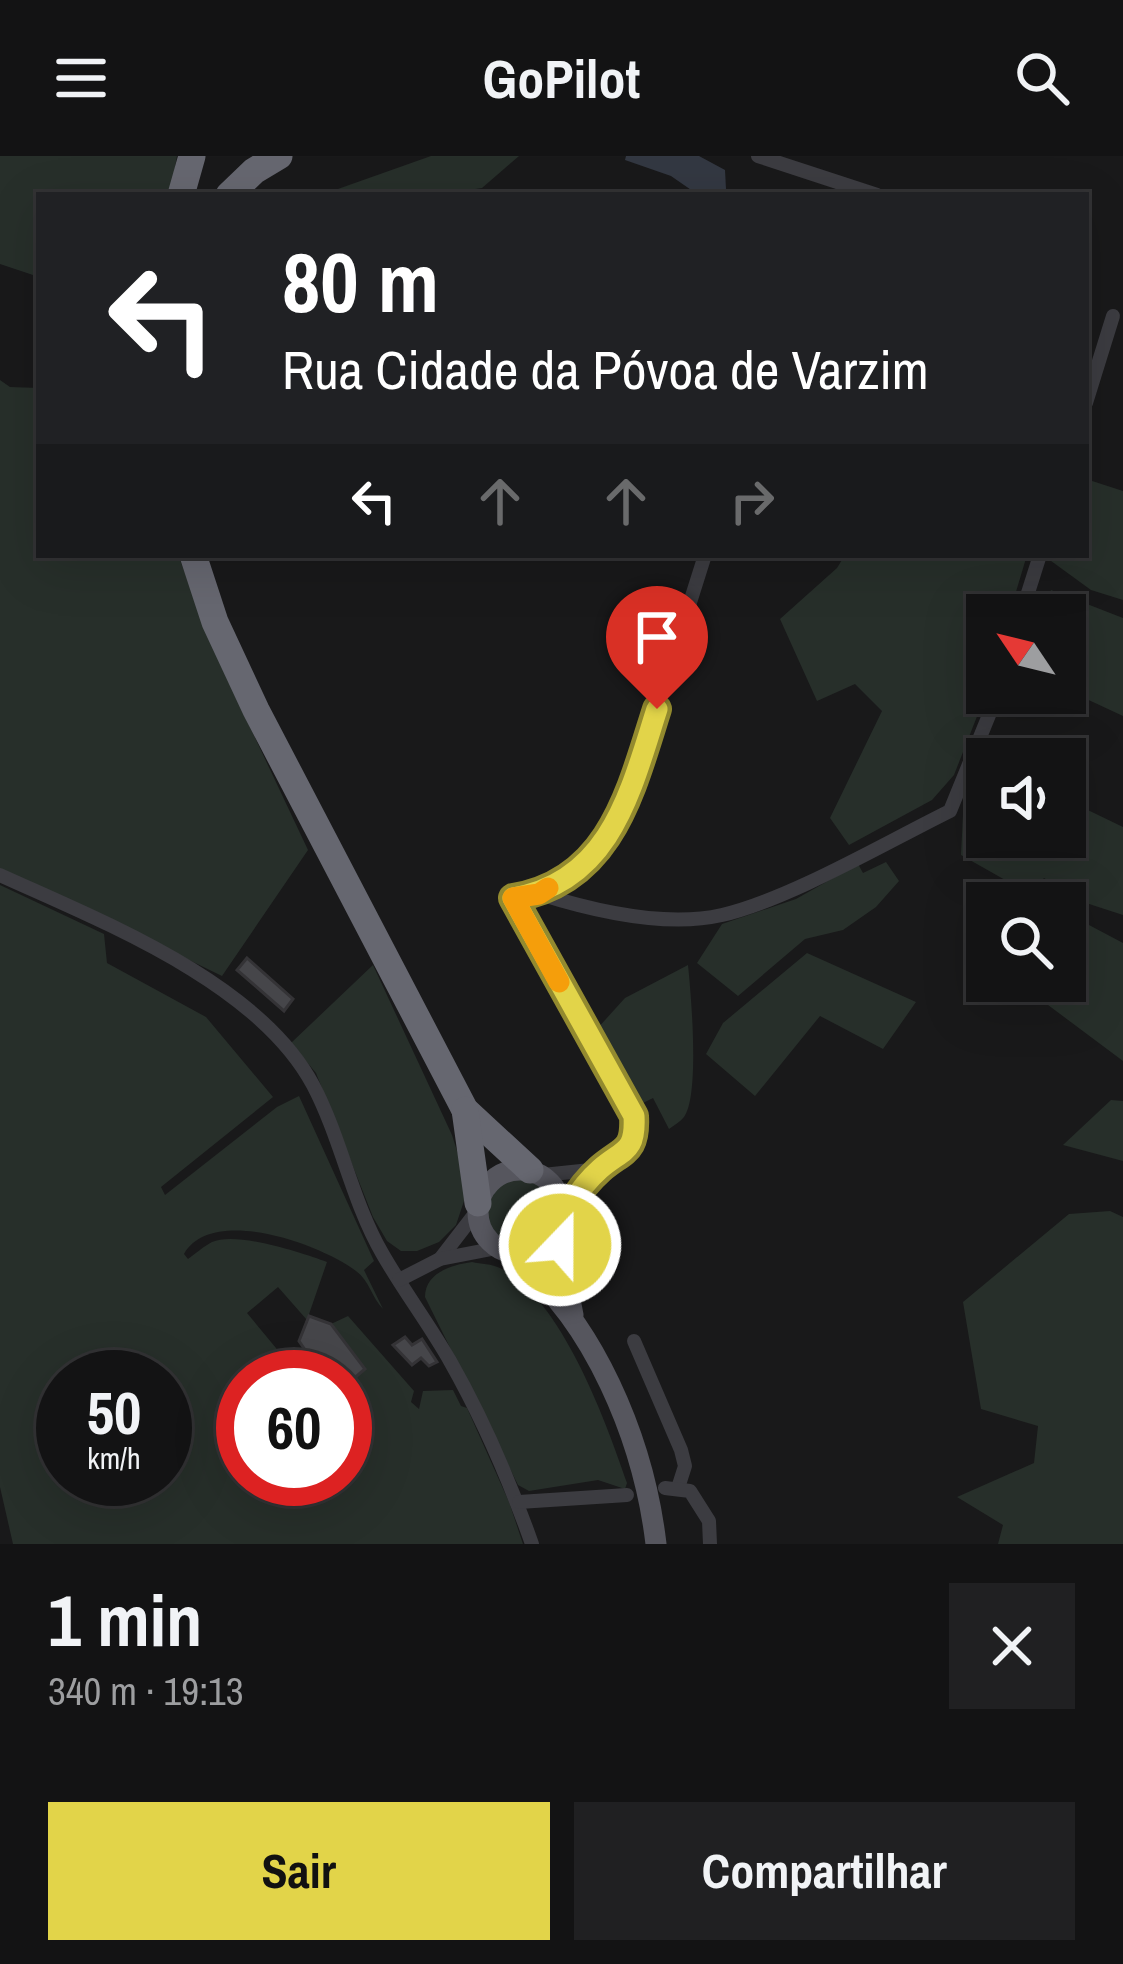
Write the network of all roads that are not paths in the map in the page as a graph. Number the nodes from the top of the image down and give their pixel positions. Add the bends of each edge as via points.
1 (207, 156) edge
2 (279, 156) edge
3 (758, 156) edge
4 (188, 176) edge
5 (821, 177) junction
6 (232, 192) edge
7 (817, 192) edge
8 (868, 192) edge
9 (1113, 316) dead end
10 (1089, 393) edge
11 (194, 558) edge
12 (705, 558) edge
13 (1039, 558) edge
14 (1028, 594) edge
15 (989, 714) edge
16 (0, 875) edge
17 (539, 894) junction
18 (465, 1110) junction
19 (600, 1169) junction
20 (536, 1173) junction
21 (478, 1207) junction
22 (560, 1227) junction
23 (503, 1251) junction
24 (440, 1259) junction
25 (399, 1280) junction
26 (573, 1315) junction
27 (634, 1341) dead end
28 (627, 1495) dead end
29 (519, 1502) junction
30 (532, 1544) edge
31 (656, 1544) edge
32 (710, 1544) edge

1 - 4 highway
2 - 6 highway
3 - 5 street
5 - 7 street
5 - 8 street
9 - 10 street
11 - 18 highway via 256,710
12 - 17 street via 615,828 599,851
13 - 14 street
15 - 17 street via 950,811 787,890 722,915 680,919 583,908
16 - 25 street via 197,971 283,1044 312,1083
17 - 19 street via 513,898 634,1116 626,1152
18 - 20 highway
18 - 21 highway
19 - 20 street
19 - 22 street
20 - 21 main road via 503,1173 485,1187
20 - 22 main road via 560,1196
21 - 23 main road via 482,1230
21 - 24 street
22 - 23 main road via 538,1252
22 - 26 main road
23 - 24 street
23 - 26 main road
24 - 25 street
25 - 29 street via 452,1364
26 - 31 main road via 635,1449
27 - 32 street via 681,1450 685,1466 672,1488 690,1491 709,1521
28 - 29 street
29 - 30 street

